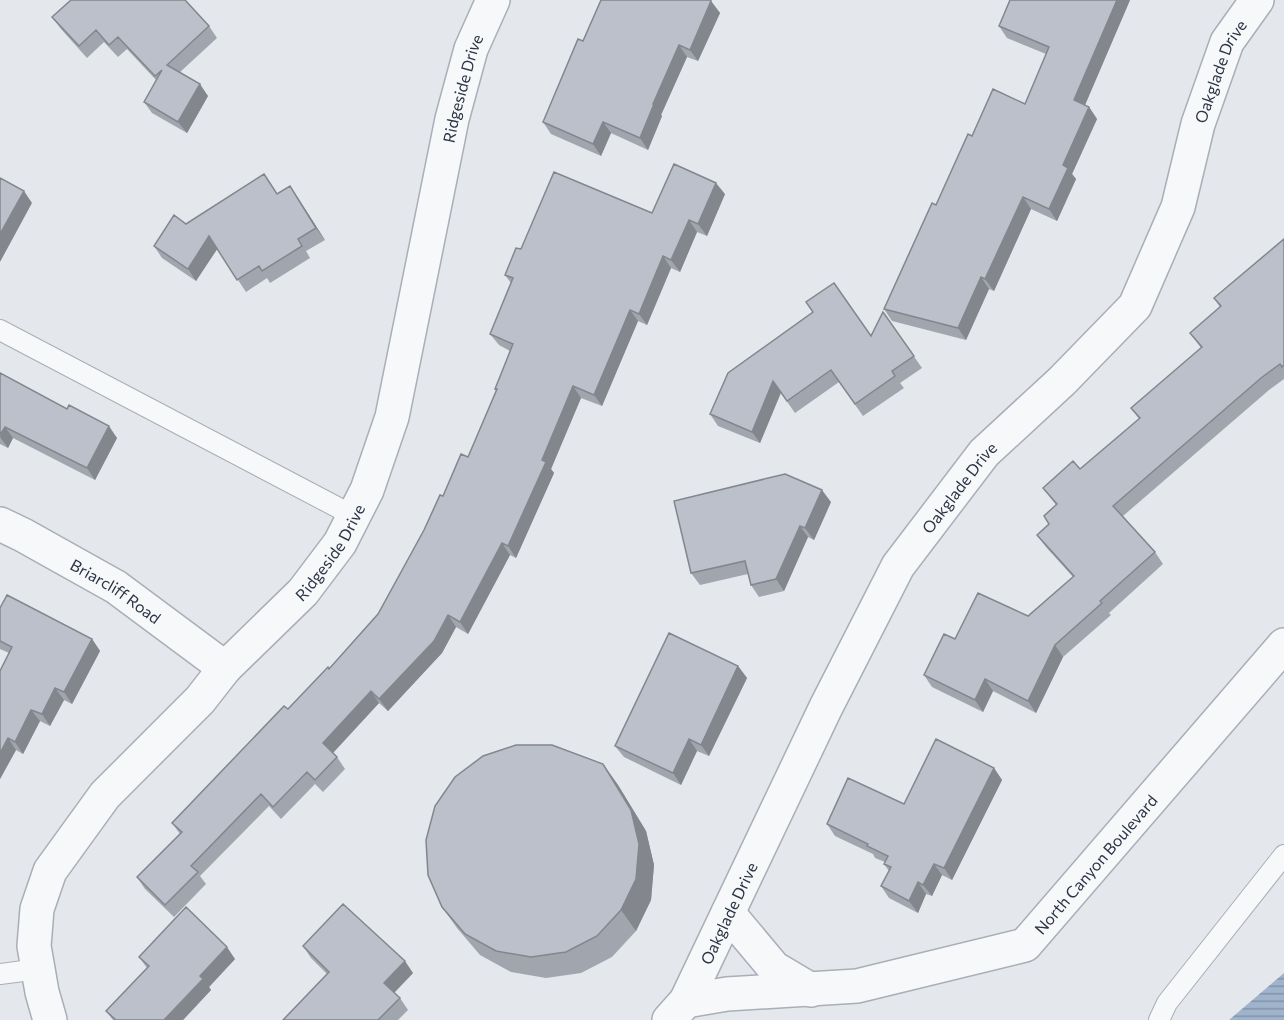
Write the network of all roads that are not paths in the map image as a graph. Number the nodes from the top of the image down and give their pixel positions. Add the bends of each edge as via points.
1 (493, 0) edge
2 (1257, 0) edge
3 (0, 330) edge
4 (354, 516) junction
5 (0, 524) edge
6 (1284, 645) edge
7 (225, 669) junction
8 (1284, 855) edge
9 (728, 913) junction
10 (38, 969) junction
11 (0, 974) edge
12 (811, 990) junction
13 (678, 1011) edge
14 (50, 1020) edge
15 (1159, 1020) edge

1 - 4 street, Ridgeside Drive via 471,49 452,119 392,417
2 - 9 street, Oakglade Drive via 1227,42 1197,124 1178,207 1135,306 984,453 898,566 825,707
3 - 4 lane
4 - 7 street, Ridgeside Drive via 340,543 303,592
5 - 7 street, Briarcliff Road via 116,587
6 - 12 street, North Canyon Boulevard via 1025,945 856,986
7 - 10 street, Ridgeside Drive via 200,700 105,795 50,871 37,909 34,946
8 - 15 lane via 1167,1003
9 - 12 street via 774,968
9 - 13 street, Oakglade Drive
10 - 11 lane
10 - 14 street, Ridgeside Drive
12 - 13 street, North Canyon Boulevard via 727,994

